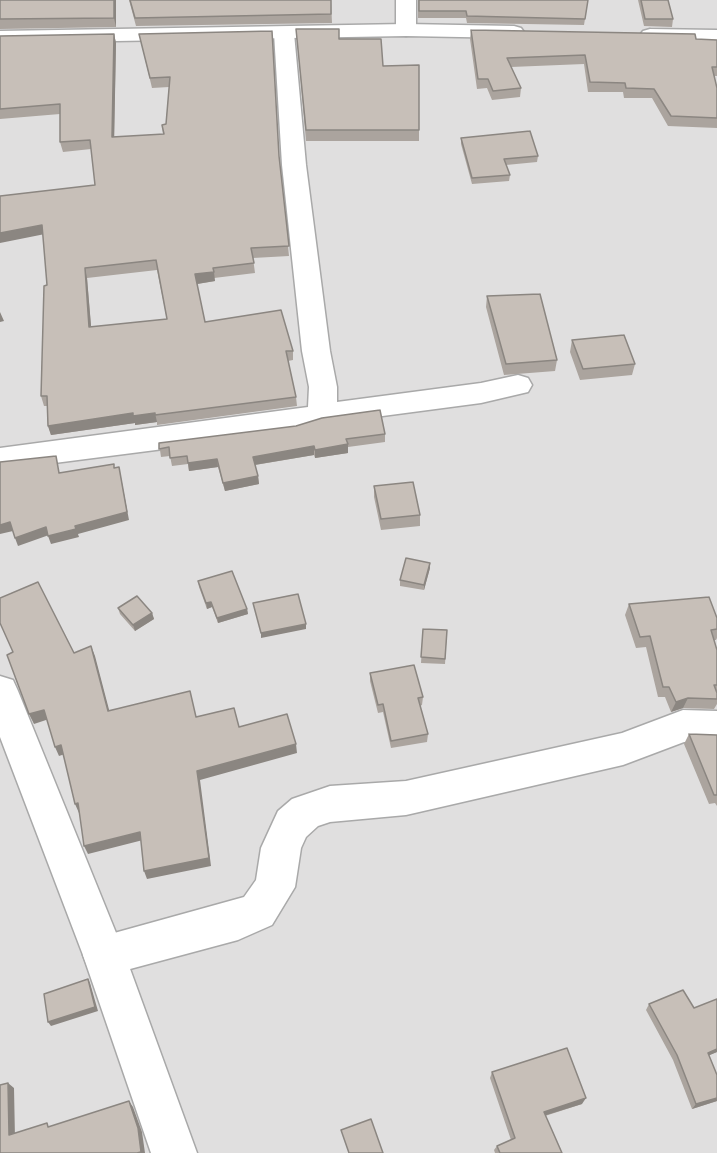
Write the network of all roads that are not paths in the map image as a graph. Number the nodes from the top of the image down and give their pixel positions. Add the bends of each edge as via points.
1 (406, 0) edge
2 (406, 30) junction
3 (284, 33) junction
4 (537, 33) edge
5 (633, 34) edge
6 (717, 36) edge
7 (0, 37) edge
8 (518, 385) dead end
9 (322, 414) junction
10 (0, 459) edge
11 (0, 691) edge
12 (717, 727) edge
13 (104, 955) junction
14 (174, 1153) edge

1 - 2 street
2 - 3 street
2 - 4 street
3 - 7 street
3 - 9 street via 294,165 323,387
5 - 6 street
8 - 9 street
9 - 10 street via 296,421
11 - 13 street
12 - 13 street via 683,726 623,749 532,770 406,798 330,804 306,812 292,824 281,848 275,887 258,911 238,920
13 - 14 street

